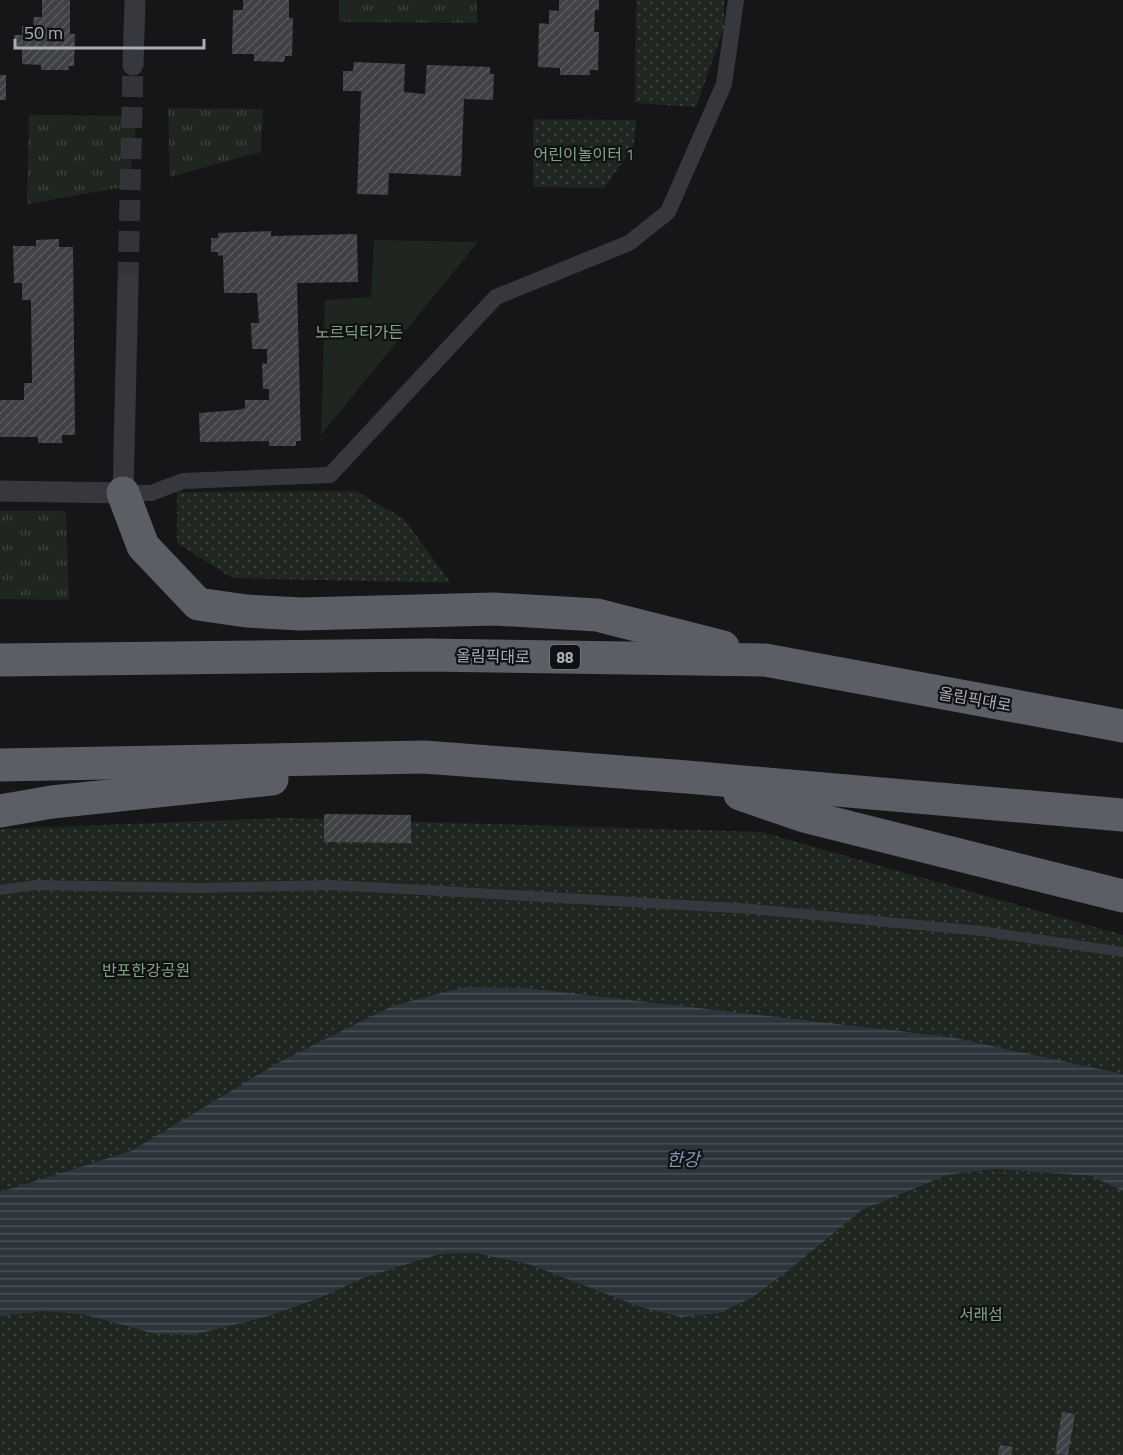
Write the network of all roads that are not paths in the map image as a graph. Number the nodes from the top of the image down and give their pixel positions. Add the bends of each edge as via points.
1 (135, 0) edge
2 (736, 0) edge
3 (133, 65) tunnel mouth
4 (128, 284) tunnel mouth
5 (0, 491) edge
6 (123, 493) junction
7 (0, 660) edge
8 (765, 660) junction
9 (1042, 711) junction
10 (1123, 714) edge
11 (1123, 726) edge
12 (459, 760) junction
13 (0, 765) edge
14 (687, 777) junction
15 (0, 811) edge
16 (1123, 815) edge
17 (0, 890) edge
18 (1123, 896) edge
19 (1123, 952) edge

1 - 3 street
2 - 6 street via 724,84 668,212 629,243 496,297 330,475 183,481 151,493
4 - 6 street
5 - 6 street
6 - 8 highway via 143,546 198,604 302,614 494,609 597,615
7 - 8 highway, 올림픽대로 / 88 via 417,655
8 - 9 highway, 올림픽대로 / 88
9 - 10 highway
9 - 11 highway, 올림픽대로 / 88
12 - 13 highway via 424,757
12 - 14 highway
12 - 15 highway via 52,802
14 - 16 highway
14 - 18 highway via 804,816
17 - 19 lane via 36,885 330,885 441,891 752,909 981,931

